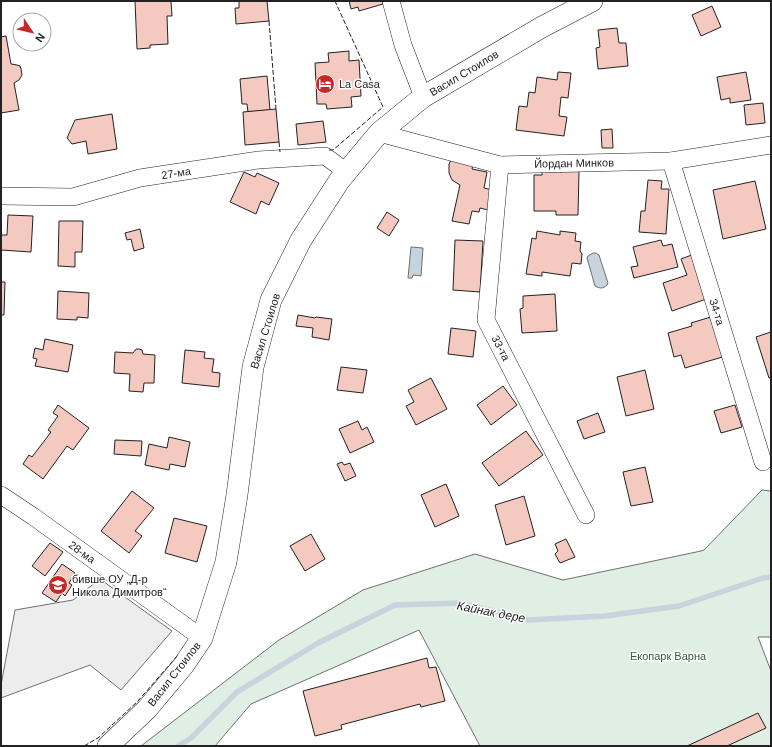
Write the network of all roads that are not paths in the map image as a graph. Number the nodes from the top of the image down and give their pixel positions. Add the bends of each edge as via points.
1 (391, 1) edge
2 (592, 1) edge
3 (423, 97) junction
4 (379, 133) junction
5 (771, 145) edge
6 (671, 161) junction
7 (500, 165) junction
8 (347, 172) junction
9 (1, 196) edge
10 (763, 462) dead end
11 (1, 495) edge
12 (586, 515) dead end
13 (202, 638) junction
14 (108, 746) edge

1 - 3 street via 403,45
2 - 3 street, Васил Стоилов via 542,27
3 - 4 street, Васил Стоилов
4 - 7 street, Йордан Минков
4 - 8 street, Васил Стоилов
5 - 6 street, Йордан Минков
6 - 7 street, Йордан Минков
6 - 10 street, 34-та
7 - 12 street, 33-та via 486,320
8 - 9 street, 27-ма via 325,156 258,160 140,178 73,197
8 - 13 street, Васил Стоилов via 301,240 271,300 253,367 226,562
11 - 13 street, 28-ма
13 - 14 street, Васил Стоилов via 183,666 147,709

